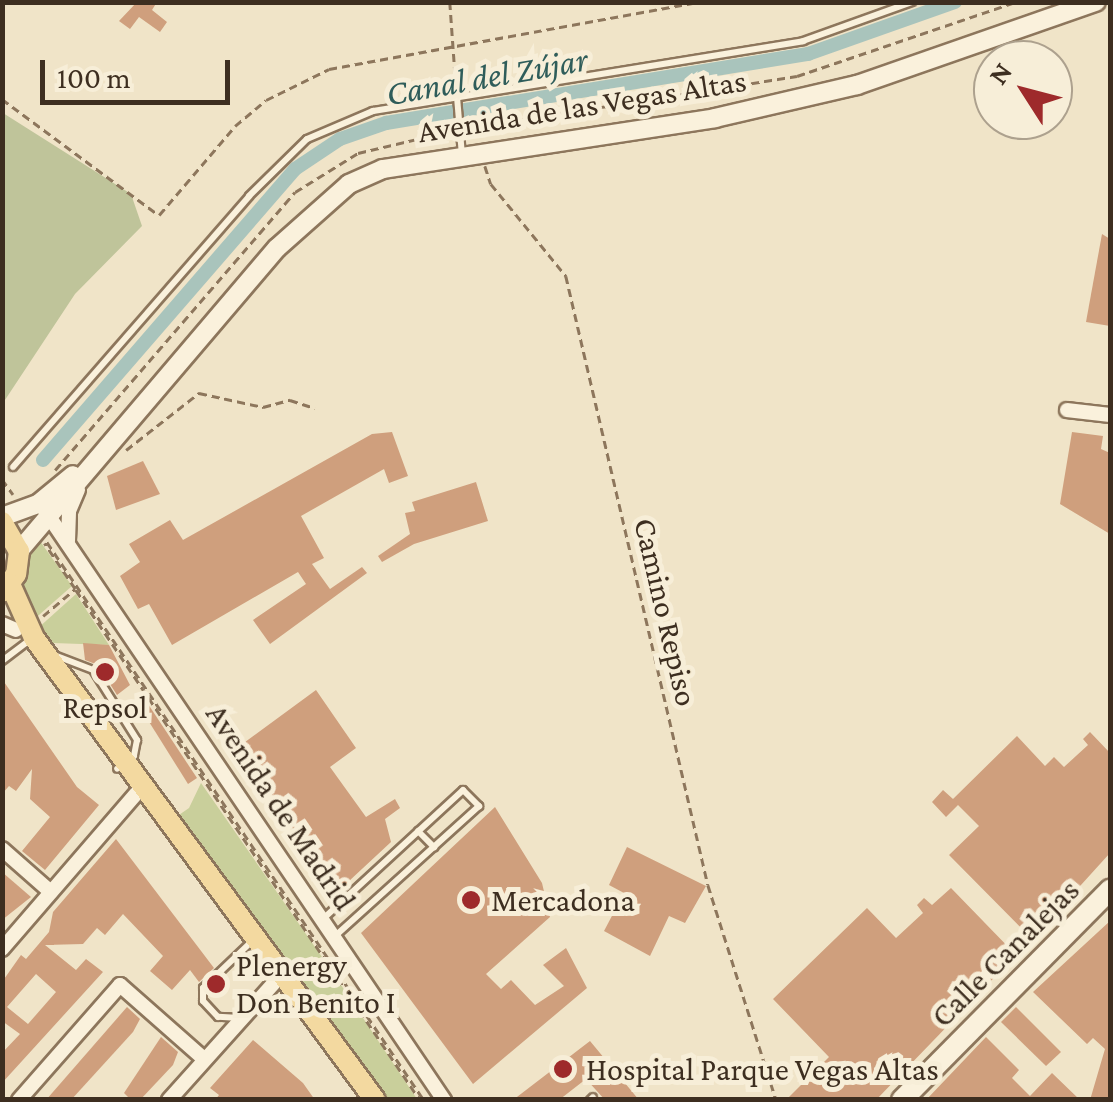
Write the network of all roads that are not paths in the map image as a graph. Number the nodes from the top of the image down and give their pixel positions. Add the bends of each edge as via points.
1 (912, 2) edge
2 (1096, 2) edge
3 (457, 97) junction
4 (472, 156) junction
5 (1067, 410) dead end
6 (1110, 415) edge
7 (109, 454) junction
8 (13, 467) dead end
9 (2, 519) edge
10 (38, 520) junction
11 (69, 546) junction
12 (19, 552) junction
13 (6, 588) edge
14 (15, 628) edge
15 (46, 654) junction
16 (2, 661) edge
17 (122, 766) junction
18 (136, 794) junction
19 (418, 831) junction
20 (434, 847) junction
21 (2, 850) edge
22 (1110, 891) edge
23 (51, 892) junction
24 (320, 921) junction
25 (333, 938) junction
26 (248, 945) junction
27 (2, 949) edge
28 (275, 982) junction
29 (242, 1018) junction
30 (204, 1059) junction
31 (19, 1100) edge
32 (169, 1100) edge
33 (364, 1100) edge
34 (374, 1100) edge
35 (444, 1100) edge
36 (902, 1100) edge

1 - 3 lane via 803,40
2 - 4 street, Avenida de las Vegas Altas via 856,85 716,118
3 - 4 lane
3 - 8 lane via 374,111 308,139 249,196
4 - 7 street, Avenida de las Vegas Altas via 382,169 327,201 276,248 154,390
5 - 6 street
7 - 10 street, Avenida de las Vegas Altas
7 - 11 street via 69,512
9 - 10 street
9 - 12 main road
10 - 11 street
10 - 12 street, Avenida de las Vegas Altas
11 - 24 street, Avenida de Madrid
12 - 13 main road
13 - 14 main road
14 - 15 main road
14 - 16 lane
14 - 17 main road
15 - 17 main road
15 - 17 lane via 93,670 138,740
17 - 18 main road
17 - 34 main road
18 - 23 street
18 - 26 main road
19 - 20 lane
19 - 20 lane via 463,790 479,806
19 - 24 lane
20 - 25 lane
21 - 23 street
22 - 36 main road, Calle Canalejas
23 - 27 street
24 - 25 street, Avenida de Madrid
25 - 35 street, Avenida de Madrid
26 - 28 main road
26 - 29 lane via 203,988 203,1002 218,1017
28 - 29 street
28 - 33 main road
29 - 30 street
30 - 31 street via 120,985
30 - 32 street

